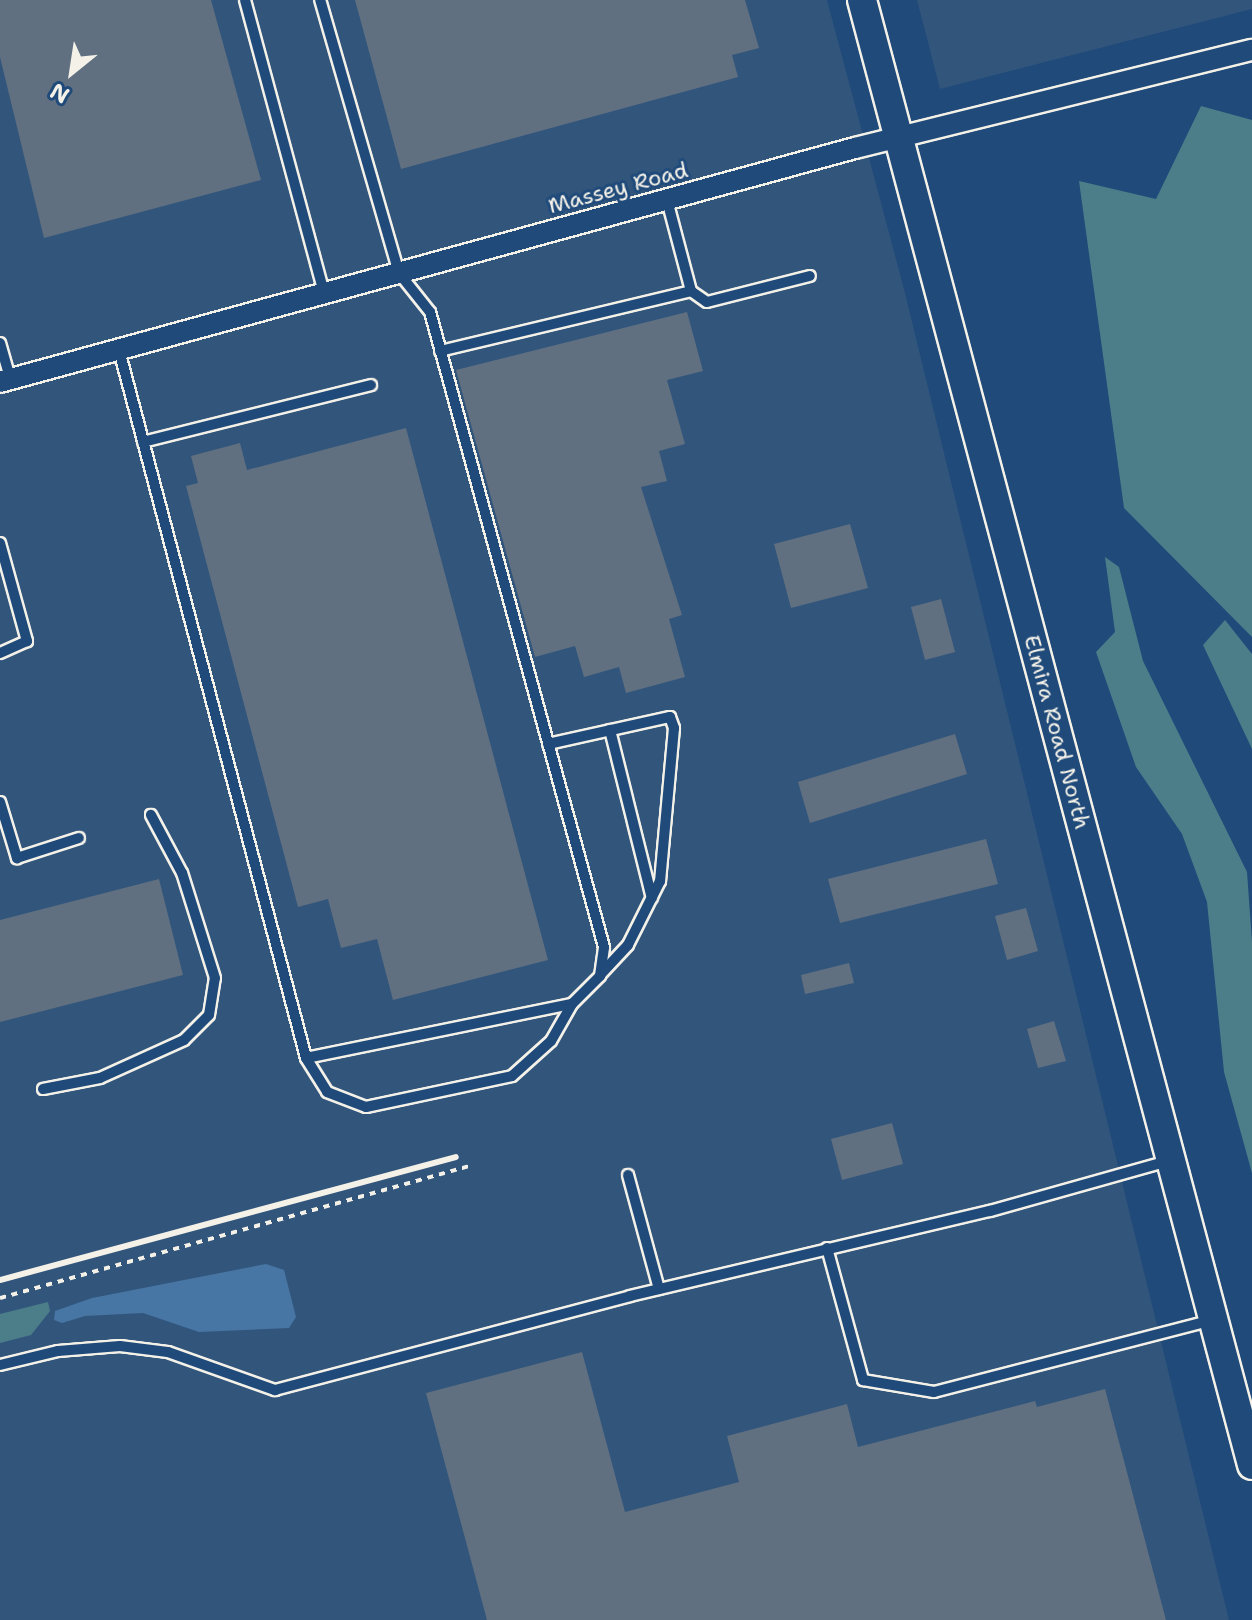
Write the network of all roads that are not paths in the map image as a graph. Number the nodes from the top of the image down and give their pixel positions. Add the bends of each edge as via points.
1 (245, 0) edge
2 (320, 0) edge
3 (862, 0) edge
4 (1252, 50) edge
5 (898, 137) junction
6 (667, 200) junction
7 (399, 273) junction
8 (810, 276) dead end
9 (691, 291) junction
10 (324, 293) junction
11 (0, 343) edge
12 (119, 350) junction
13 (440, 351) junction
14 (5, 381) edge
15 (371, 385) dead end
16 (143, 442) junction
17 (0, 543) edge
18 (4, 569) edge
19 (0, 653) edge
20 (610, 730) junction
21 (548, 744) junction
22 (0, 802) edge
23 (151, 815) dead end
24 (79, 838) dead end
25 (652, 898) junction
26 (600, 976) junction
27 (572, 1004) junction
28 (306, 1058) junction
29 (43, 1089) dead end
30 (1172, 1160) junction
31 (628, 1175) dead end
32 (827, 1248) junction
33 (659, 1289) junction
34 (1214, 1319) junction
35 (0, 1365) edge
36 (1252, 1465) edge

1 - 10 lane
2 - 7 lane
3 - 5 main road, Elmira Road North
4 - 5 street, Massey Road
5 - 6 street, Massey Road
5 - 30 main road, Elmira Road North
6 - 7 street, Massey Road
6 - 9 lane
7 - 10 street, Massey Road
7 - 13 lane via 430,312
8 - 9 lane via 707,302
9 - 13 lane
10 - 12 street, Massey Road
11 - 14 lane
12 - 14 street, Massey Road
12 - 16 lane
13 - 21 lane
15 - 16 lane
16 - 28 lane
17 - 18 lane
18 - 19 lane via 27,641
20 - 21 lane
20 - 25 lane
20 - 25 lane via 670,717 674,728 660,881
21 - 26 lane via 604,947
22 - 24 lane via 17,858
23 - 29 lane via 182,873 215,978 209,1015 184,1040 100,1078
25 - 26 lane via 628,945
26 - 27 lane
27 - 28 lane
27 - 28 lane via 551,1041 512,1076 366,1107 327,1092
30 - 32 lane via 990,1211
30 - 34 main road, Elmira Road North
31 - 33 lane
32 - 33 lane
32 - 34 lane via 863,1380 934,1392
33 - 35 lane via 275,1390 168,1352 120,1346 58,1351
34 - 36 main road, Elmira Road North

